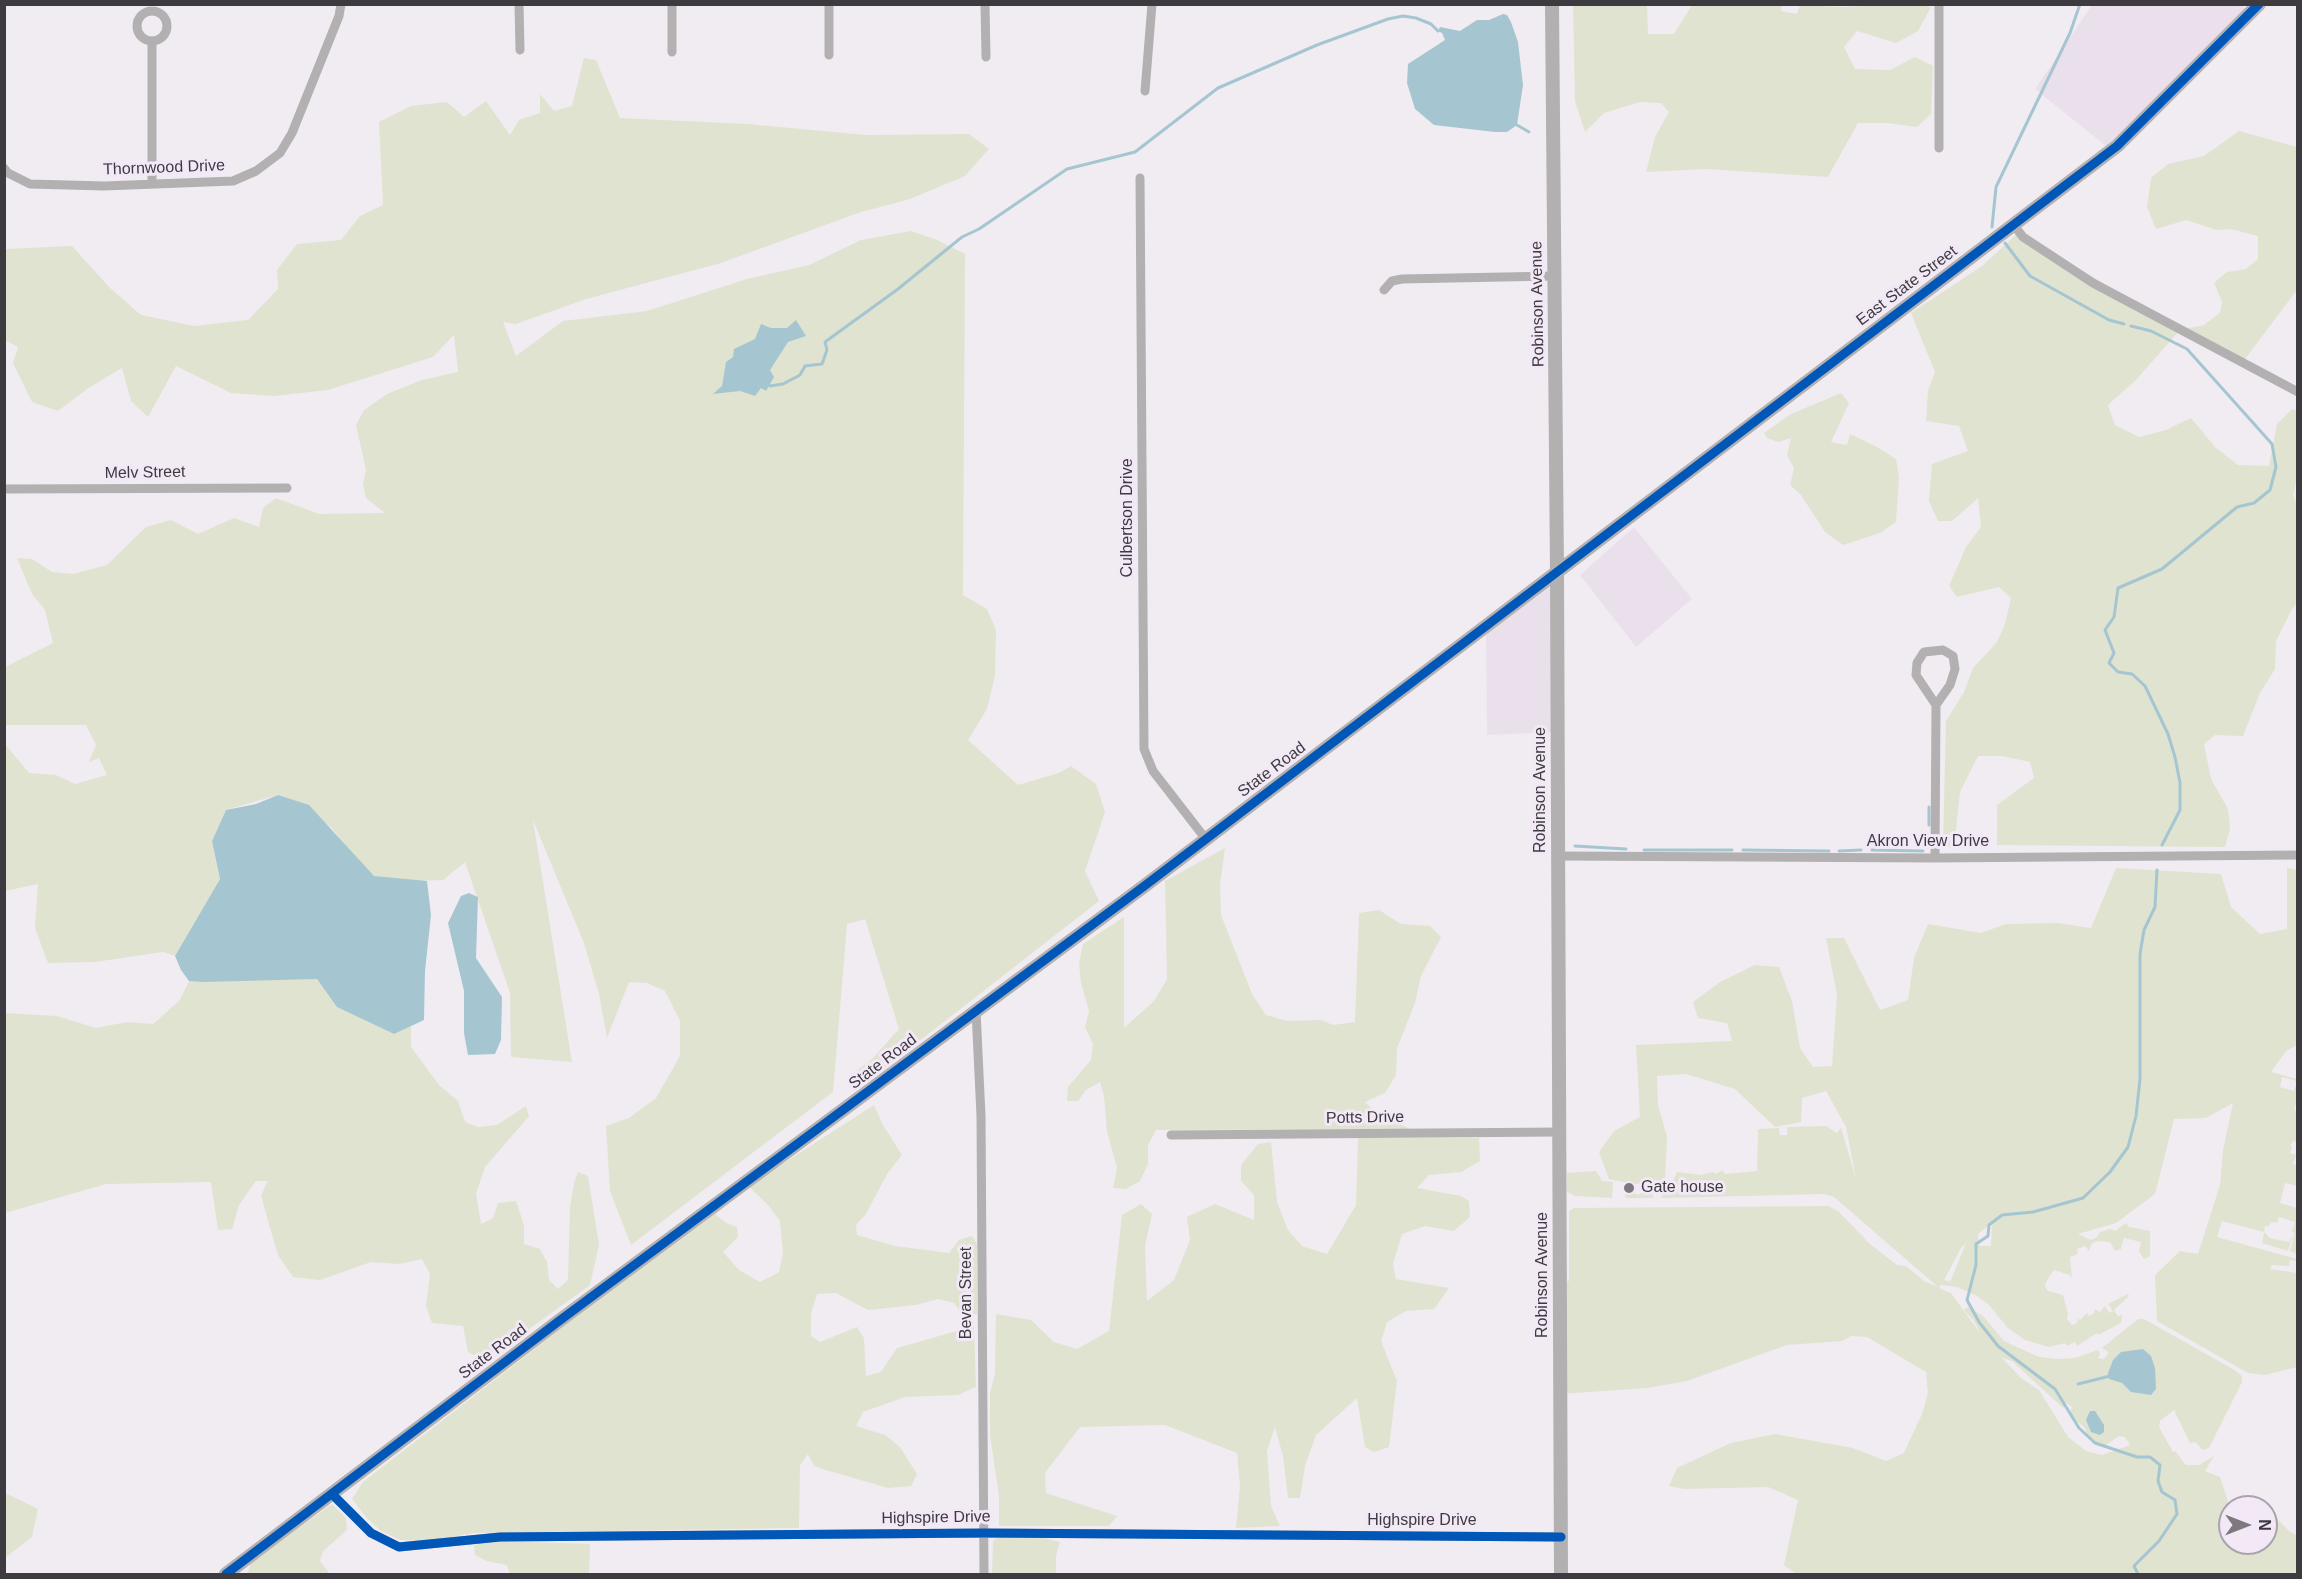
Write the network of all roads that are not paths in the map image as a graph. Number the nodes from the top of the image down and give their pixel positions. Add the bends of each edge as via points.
1 (341, 4) edge
2 (519, 4) edge
3 (672, 4) edge
4 (829, 4) edge
5 (985, 4) edge
6 (1152, 4) edge
7 (1552, 4) edge
8 (1939, 4) edge
9 (2259, 4) edge
10 (152, 41) dead end
11 (520, 50) dead end
12 (672, 52) dead end
13 (829, 55) dead end
14 (986, 57) dead end
15 (1145, 91) dead end
16 (1939, 148) dead end
17 (4, 168) edge
18 (1140, 178) dead end
19 (152, 183) junction
20 (2013, 224) junction
21 (1554, 276) junction
22 (1384, 290) dead end
23 (2298, 392) edge
24 (287, 488) dead end
25 (4, 489) edge
26 (1557, 572) junction
27 (1936, 705) junction
28 (1205, 838) junction
29 (2298, 855) edge
30 (1558, 856) junction
31 (1935, 858) junction
32 (976, 1011) junction
33 (1560, 1132) junction
34 (1171, 1135) dead end
35 (332, 1494) junction
36 (984, 1533) junction
37 (1561, 1537) junction
38 (226, 1575) edge
39 (984, 1575) edge
40 (1561, 1575) edge

1 - 19 street, Thornwood Drive via 292,133 280,153 256,171 233,181
2 - 11 street
3 - 12 street
4 - 13 street
5 - 14 street
6 - 15 street
7 - 21 street, Robinson Avenue
8 - 16 street
9 - 20 street, East State Street via 2117,146
10 - 19 street
17 - 19 street, Thornwood Drive via 30,184
18 - 28 street, Culbertson Drive via 1144,749 1153,771
20 - 23 street via 2023,237 2093,283
20 - 26 street, East State Street
21 - 22 street via 1402,279 1392,281
21 - 26 street, Robinson Avenue
24 - 25 street, Melv Street
26 - 28 street, State Road
26 - 30 street, Robinson Avenue
27 - 27 street via 1950,685 1955,669 1953,656 1943,650 1924,652 1916,667 1916,675
27 - 31 street
28 - 32 street, State Road
29 - 31 street, Akron View Drive
30 - 31 street, Akron View Drive
30 - 33 street, Robinson Avenue
32 - 35 street, State Road
32 - 36 street, Bevan Street via 981,1116
33 - 34 street, Potts Drive
33 - 37 street, Robinson Avenue
35 - 36 street, Highspire Drive via 371,1533 399,1546 500,1537
35 - 38 street, State Road
36 - 37 street, Highspire Drive
36 - 39 street, Bevan Street
37 - 40 street, Robinson Avenue

